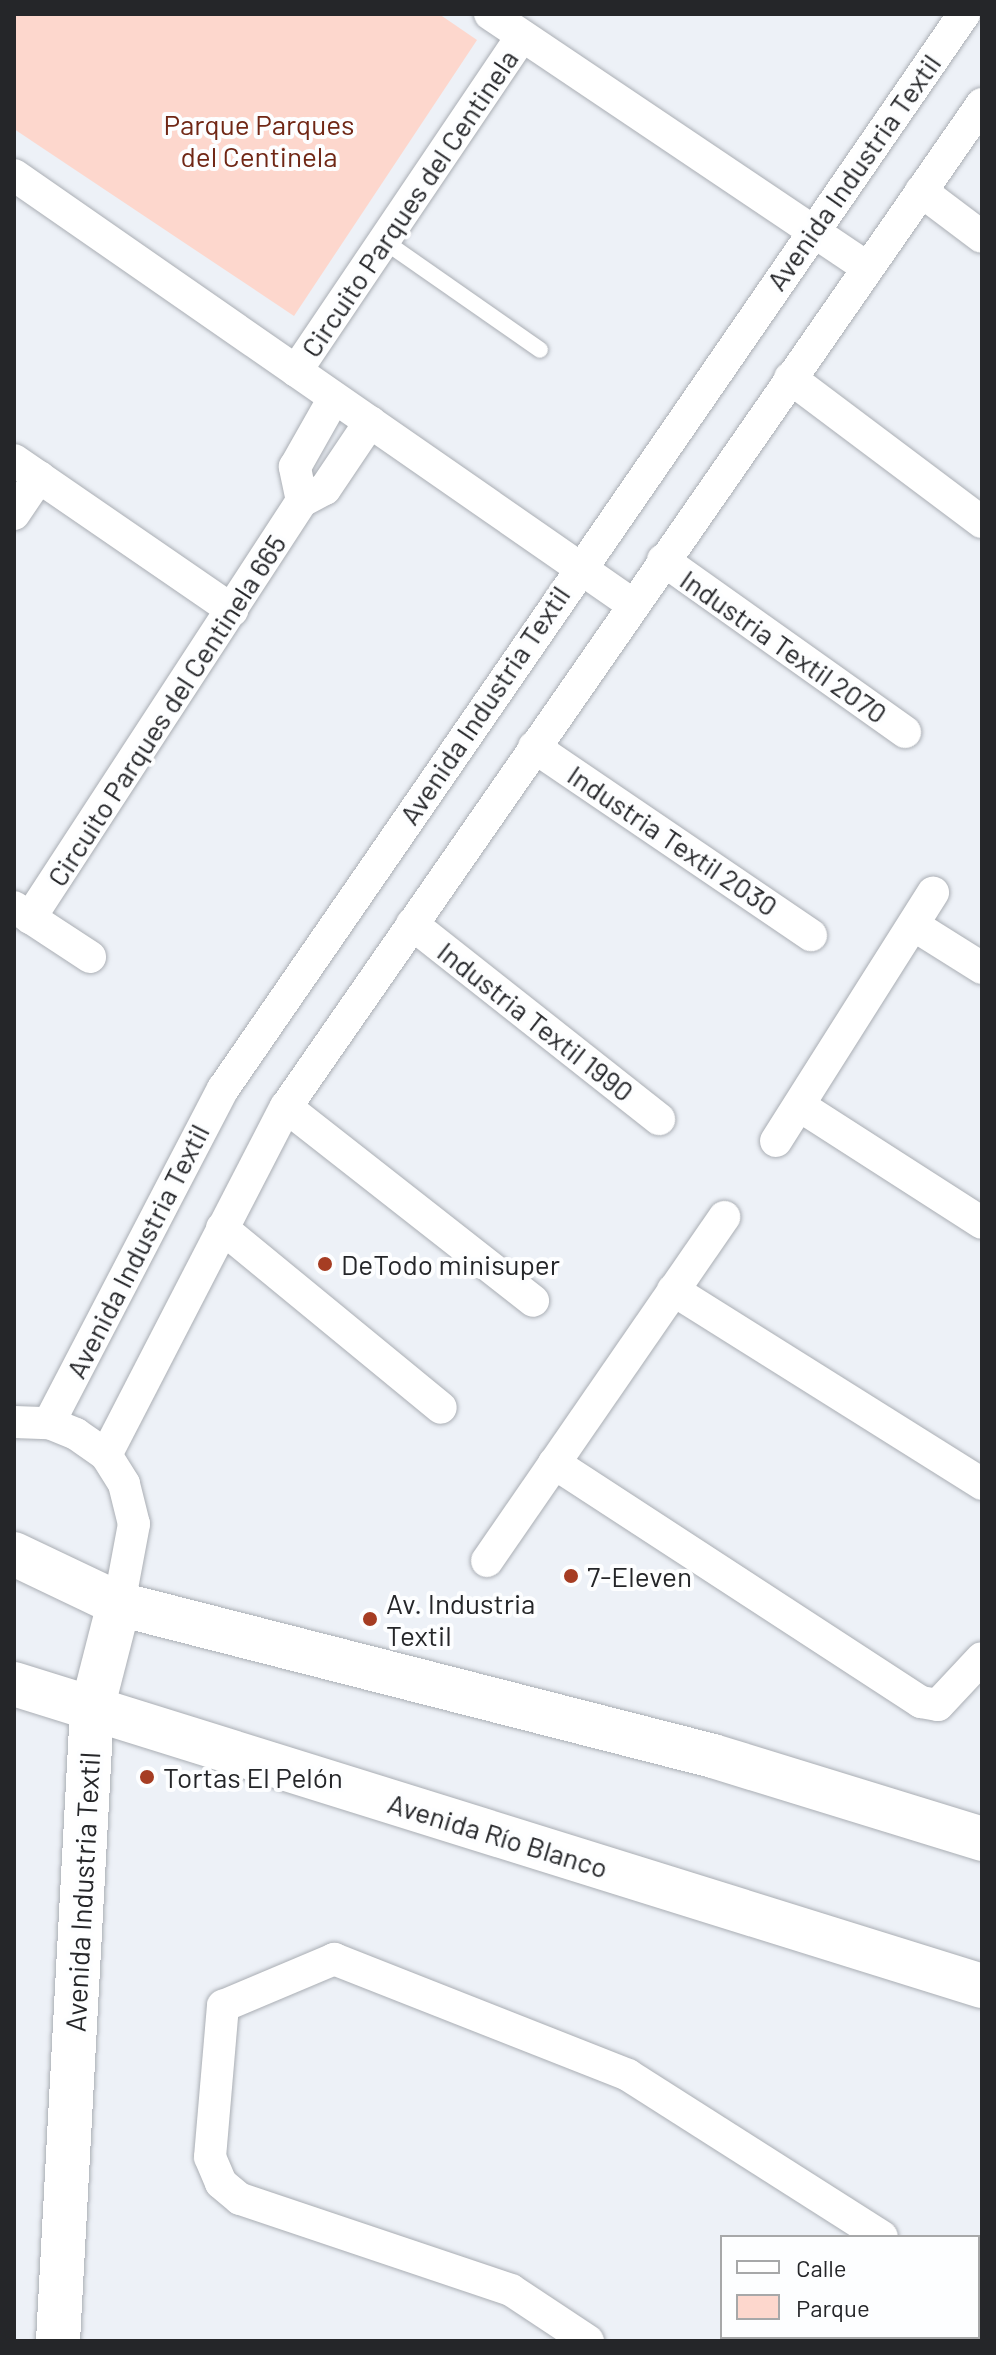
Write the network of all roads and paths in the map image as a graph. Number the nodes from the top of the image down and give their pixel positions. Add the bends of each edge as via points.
1 (490, 14) edge
2 (964, 14) edge
3 (522, 36) junction
4 (982, 104) edge
5 (14, 175) edge
6 (921, 191) junction
7 (811, 232) junction
8 (982, 237) edge
9 (384, 241) junction
10 (868, 268) junction
11 (540, 350) dead end
12 (296, 371) junction
13 (790, 378) junction
14 (334, 398) junction
15 (370, 422) junction
16 (26, 469) edge
17 (302, 501) junction
18 (14, 514) edge
19 (982, 522) edge
20 (663, 560) junction
21 (578, 567) junction
22 (632, 604) junction
23 (232, 610) junction
24 (905, 732) dead end
25 (534, 747) junction
26 (933, 893) dead end
27 (22, 912) edge
28 (412, 924) junction
29 (915, 926) junction
30 (811, 935) dead end
31 (90, 957) dead end
32 (982, 968) edge
33 (800, 1106) junction
34 (286, 1107) junction
35 (659, 1119) dead end
36 (776, 1141) dead end
37 (724, 1217) dead end
38 (982, 1223) edge
39 (222, 1228) junction
40 (673, 1290) junction
41 (533, 1301) dead end
42 (441, 1408) dead end
43 (14, 1422) edge
44 (49, 1423) junction
45 (106, 1455) junction
46 (554, 1463) junction
47 (982, 1484) edge
48 (14, 1554) edge
49 (487, 1561) dead end
50 (119, 1604) junction
51 (982, 1658) edge
52 (14, 1684) edge
53 (92, 1709) junction
54 (982, 1839) edge
55 (982, 1986) edge
56 (879, 2235) edge
57 (58, 2341) edge
58 (588, 2341) edge

1 - 3 street, Circuito Parques del Centinela
2 - 7 street, Avenida Industria Textil
3 - 7 street, Circuito Parques del Centinela
3 - 9 street, Circuito Parques del Centinela
4 - 6 street
5 - 12 street, Circuito Parques del Centinela
6 - 8 street
6 - 10 street
7 - 10 street, Circuito Parques del Centinela
7 - 21 street, Avenida Industria Textil
9 - 11 lane
9 - 12 street, Circuito Parques del Centinela
10 - 13 street
12 - 14 street, Circuito Parques del Centinela
13 - 19 street
13 - 20 street
14 - 15 street, Circuito Parques del Centinela
14 - 17 street via 295,467
15 - 17 street, Circuito Parques del Centinela 665 via 325,489
15 - 21 street, Circuito Parques del Centinela
16 - 18 street
16 - 23 street
17 - 23 street, Circuito Parques del Centinela 665
20 - 22 street
20 - 24 street, Industria Textil 2070
21 - 22 street, Circuito Parques del Centinela
21 - 44 street, Avenida Industria Textil via 223,1089
22 - 25 street
23 - 27 street, Circuito Parques del Centinela 665
25 - 28 street
25 - 30 street, Industria Textil 2030
26 - 29 street
27 - 31 street
28 - 34 street
28 - 35 street, Industria Textil 1990
29 - 32 street
29 - 33 street
33 - 36 street
33 - 38 street
34 - 39 street
34 - 41 street
37 - 40 street
39 - 42 street
39 - 45 street
40 - 46 street
40 - 47 street
43 - 44 street
44 - 45 street
45 - 50 street, Avenida Industria Textil via 124,1484 134,1524
46 - 49 street
46 - 51 street via 921,1702 938,1705
48 - 50 street
50 - 53 street, Avenida Industria Textil
50 - 54 street via 713,1756
52 - 53 street, Avenida Río Blanco
53 - 55 street, Avenida Río Blanco
53 - 57 street, Avenida Industria Textil
56 - 58 street via 628,2075 334,1959 223,2006 217,2023 210,2157 221,2183 240,2199 511,2290

